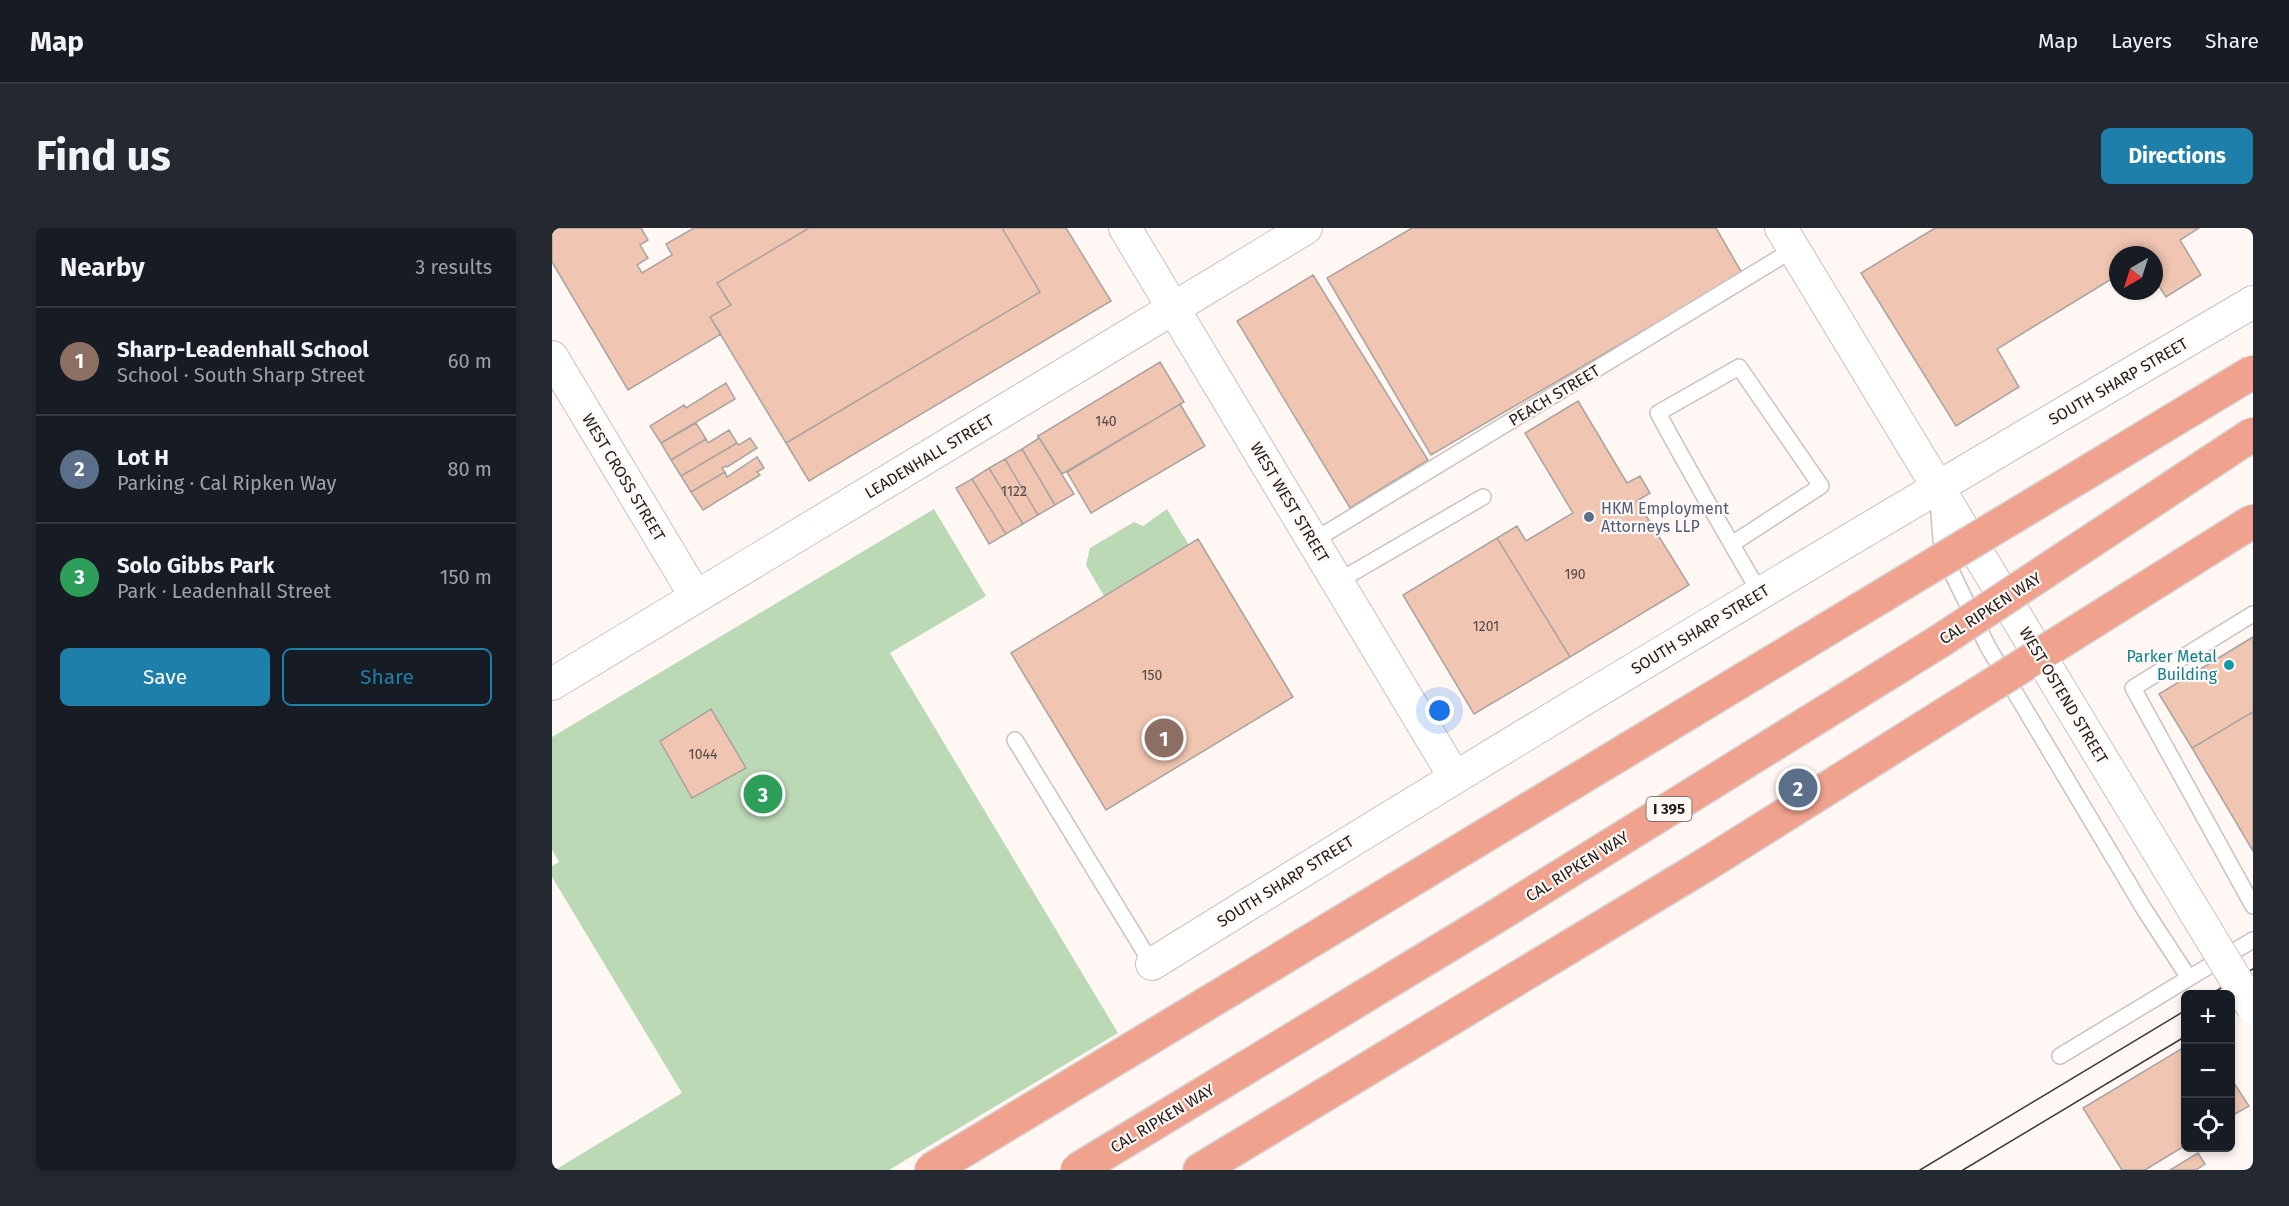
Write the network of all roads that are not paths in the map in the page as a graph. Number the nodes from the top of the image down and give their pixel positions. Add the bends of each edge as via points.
1 (1125, 228) edge
2 (1306, 228) edge
3 (1788, 238) edge
4 (2253, 302) edge
5 (1173, 308) junction
6 (552, 357) edge
7 (2253, 372) edge
8 (2253, 434) edge
9 (1937, 486) junction
10 (1483, 497) dead end
11 (2253, 521) edge
12 (1313, 541) junction
13 (1732, 544) junction
14 (1337, 582) junction
15 (1760, 592) junction
16 (696, 597) junction
17 (2253, 614) edge
18 (552, 684) edge
19 (1015, 740) dead end
20 (1454, 776) junction
21 (2253, 906) edge
22 (2253, 940) edge
23 (1152, 964) joint
24 (2189, 978) junction
25 (2253, 1008) edge
26 (1406, 1046) junction
27 (2060, 1056) dead end
28 (931, 1170) edge
29 (1077, 1170) edge
30 (1200, 1170) edge
31 (1226, 1170) edge

1 - 5 street, WEST WEST STREET
2 - 5 street, LEADENHALL STREET
3 - 9 street, WEST OSTEND STREET
3 - 12 lane, PEACH STREET
4 - 9 street, SOUTH SHARP STREET
5 - 12 street, WEST WEST STREET
5 - 16 street, LEADENHALL STREET
6 - 16 street, WEST CROSS STREET
7 - 28 highway, bridge
8 - 29 highway, CAL RIPKEN WAY / I 395, bridge via 1930,648
9 - 15 street, SOUTH SHARP STREET
9 - 24 lane via 1942,552 1988,647
9 - 25 street, WEST OSTEND STREET, bridge
10 - 14 lane
11 - 26 highway, bridge via 1705,866
12 - 14 street, WEST WEST STREET
13 - 13 lane via 1658,413 1739,367 1821,486
13 - 15 lane
14 - 20 street, WEST WEST STREET
15 - 20 street, SOUTH SHARP STREET
16 - 18 street, LEADENHALL STREET
17 - 21 lane via 2133,688
19 - 23 lane
20 - 23 street, SOUTH SHARP STREET
22 - 24 lane
24 - 27 lane
26 - 30 highway
26 - 31 highway

